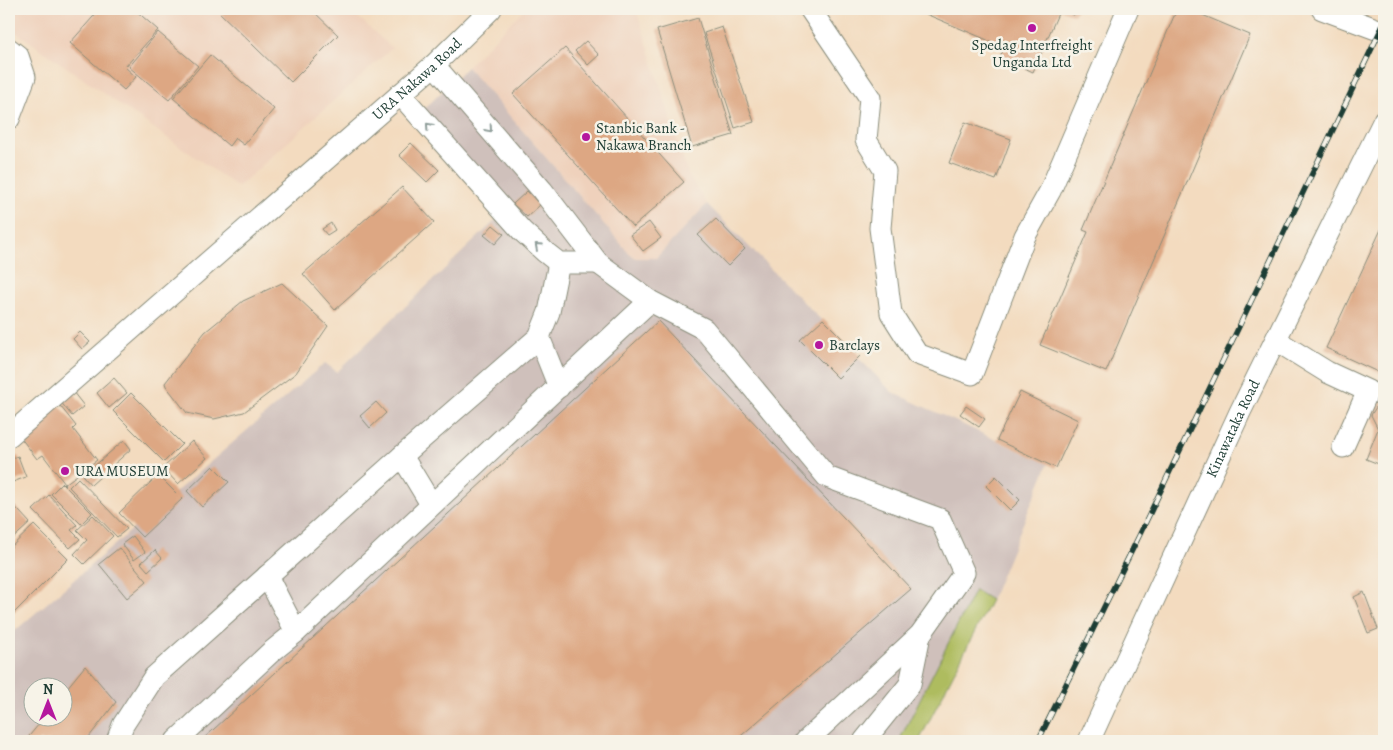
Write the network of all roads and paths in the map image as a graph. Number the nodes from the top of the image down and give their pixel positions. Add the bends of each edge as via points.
1 (491, 9) edge
2 (810, 9) edge
3 (1128, 9) edge
4 (1322, 9) edge
5 (1384, 32) edge
6 (9, 49) edge
7 (434, 65) junction
8 (400, 94) junction
9 (9, 119) edge
10 (1384, 120) edge
11 (559, 263) junction
12 (598, 263) junction
13 (650, 301) junction
14 (539, 338) junction
15 (1277, 341) junction
16 (559, 387) junction
17 (9, 436) edge
18 (1343, 447) dead end
19 (402, 456) junction
20 (431, 504) junction
21 (266, 576) junction
22 (296, 632) junction
23 (920, 635) junction
24 (117, 741) edge
25 (176, 741) edge
26 (806, 741) edge
27 (864, 741) edge
28 (1089, 741) edge

1 - 7 street, URA Nakawa Road
2 - 3 street via 870,98 866,140 885,171 880,228 891,313 917,354 972,374 1025,236 1050,191
4 - 5 street
6 - 9 street via 18,56 24,77
7 - 8 street, URA Nakawa Road
7 -> 12 street via 542,190
11 -> 8 street via 522,231
8 - 17 street, URA Nakawa Road
10 - 15 street, Kinawataka Road
11 - 12 street
11 - 14 street via 549,312
12 - 13 street
13 - 16 street
13 - 23 street via 704,329 827,477 940,519 964,573
14 - 16 street
14 - 19 street
15 - 18 street via 1327,372 1368,391
15 - 28 street, Kinawataka Road via 1240,412
16 - 20 street
19 - 20 street
19 - 21 street
20 - 22 street
21 - 22 street
21 - 24 street via 154,677 123,725
22 - 25 street
23 - 26 street
23 - 27 street via 910,684

